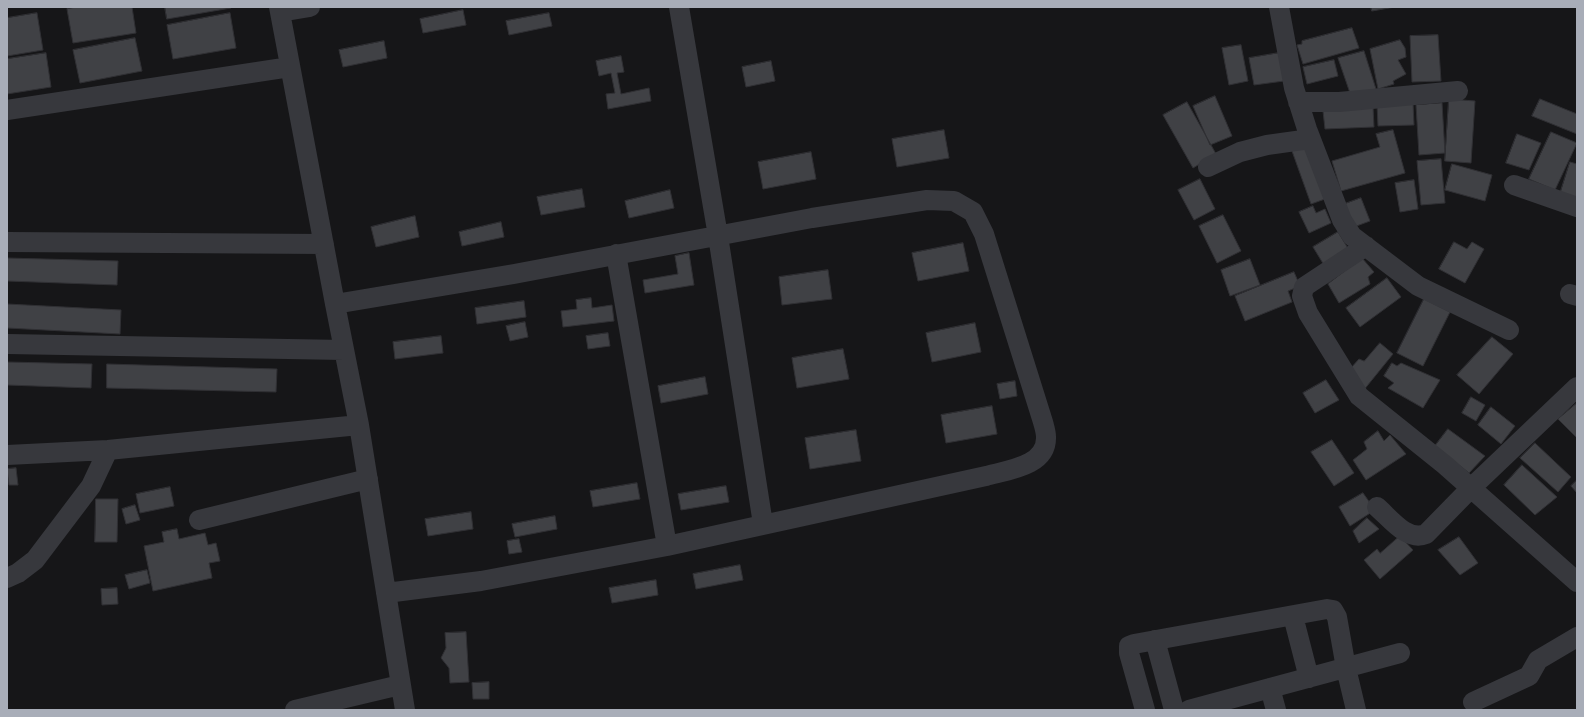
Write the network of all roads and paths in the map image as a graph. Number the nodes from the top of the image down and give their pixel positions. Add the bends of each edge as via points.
1 (310, 7) edge
2 (679, 7) edge
3 (1279, 7) edge
4 (280, 10) edge
5 (290, 67) junction
6 (1458, 91) dead end
7 (1298, 102) junction
8 (7, 110) edge
9 (1310, 139) junction
10 (1208, 168) dead end
11 (1514, 185) dead end
12 (1577, 206) edge
13 (718, 236) junction
14 (7, 242) edge
15 (324, 244) junction
16 (1366, 246) junction
17 (616, 254) junction
18 (335, 304) junction
19 (1509, 330) dead end
20 (7, 344) edge
21 (344, 350) junction
22 (1577, 387) edge
23 (360, 425) junction
24 (108, 450) junction
25 (7, 455) edge
26 (368, 479) junction
27 (1471, 488) junction
28 (1377, 506) dead end
29 (199, 520) dead end
30 (763, 524) junction
31 (667, 546) junction
32 (1575, 577) edge
33 (7, 578) edge
34 (386, 593) junction
35 (1293, 616) junction
36 (1577, 637) edge
37 (1155, 640) junction
38 (1400, 653) dead end
39 (1346, 668) junction
40 (1310, 678) junction
41 (400, 685) junction
42 (1270, 688) junction
43 (1473, 702) dead end
44 (295, 710) edge
45 (405, 710) edge
46 (1145, 710) edge
47 (1174, 710) edge
48 (1189, 710) edge
49 (1276, 710) edge
50 (1356, 710) edge

1 - 4 street
2 - 13 street
3 - 7 street
4 - 5 street
5 - 8 street
5 - 15 street
6 - 7 street via 1339,102
7 - 9 street
9 - 10 street via 1240,152
9 - 16 street via 1342,220 1352,236
11 - 12 street
13 - 17 street
13 - 30 street
13 - 30 street via 927,200 954,201 973,212 984,234 1046,437 1043,452 1030,463 986,476
14 - 15 street
15 - 18 street
16 - 19 street via 1418,286
16 - 27 street via 1304,287 1302,296 1308,313 1359,396
17 - 18 street
17 - 31 street
18 - 21 street
20 - 21 street
21 - 23 street
22 - 27 street
23 - 24 street
23 - 26 street
24 - 25 street
24 - 33 street via 91,486 35,560
26 - 29 street
26 - 34 street
27 - 28 street via 1426,534 1418,537 1409,535
27 - 32 street
30 - 31 street
31 - 34 street via 482,581
34 - 41 street
35 - 37 street
35 - 39 street via 1334,610
35 - 40 street
36 - 43 street via 1538,660 1529,676
37 - 46 street via 1129,646
37 - 47 street
38 - 39 street
39 - 40 street
39 - 50 street
40 - 42 street
41 - 44 street
41 - 45 street
42 - 48 street
42 - 49 street

